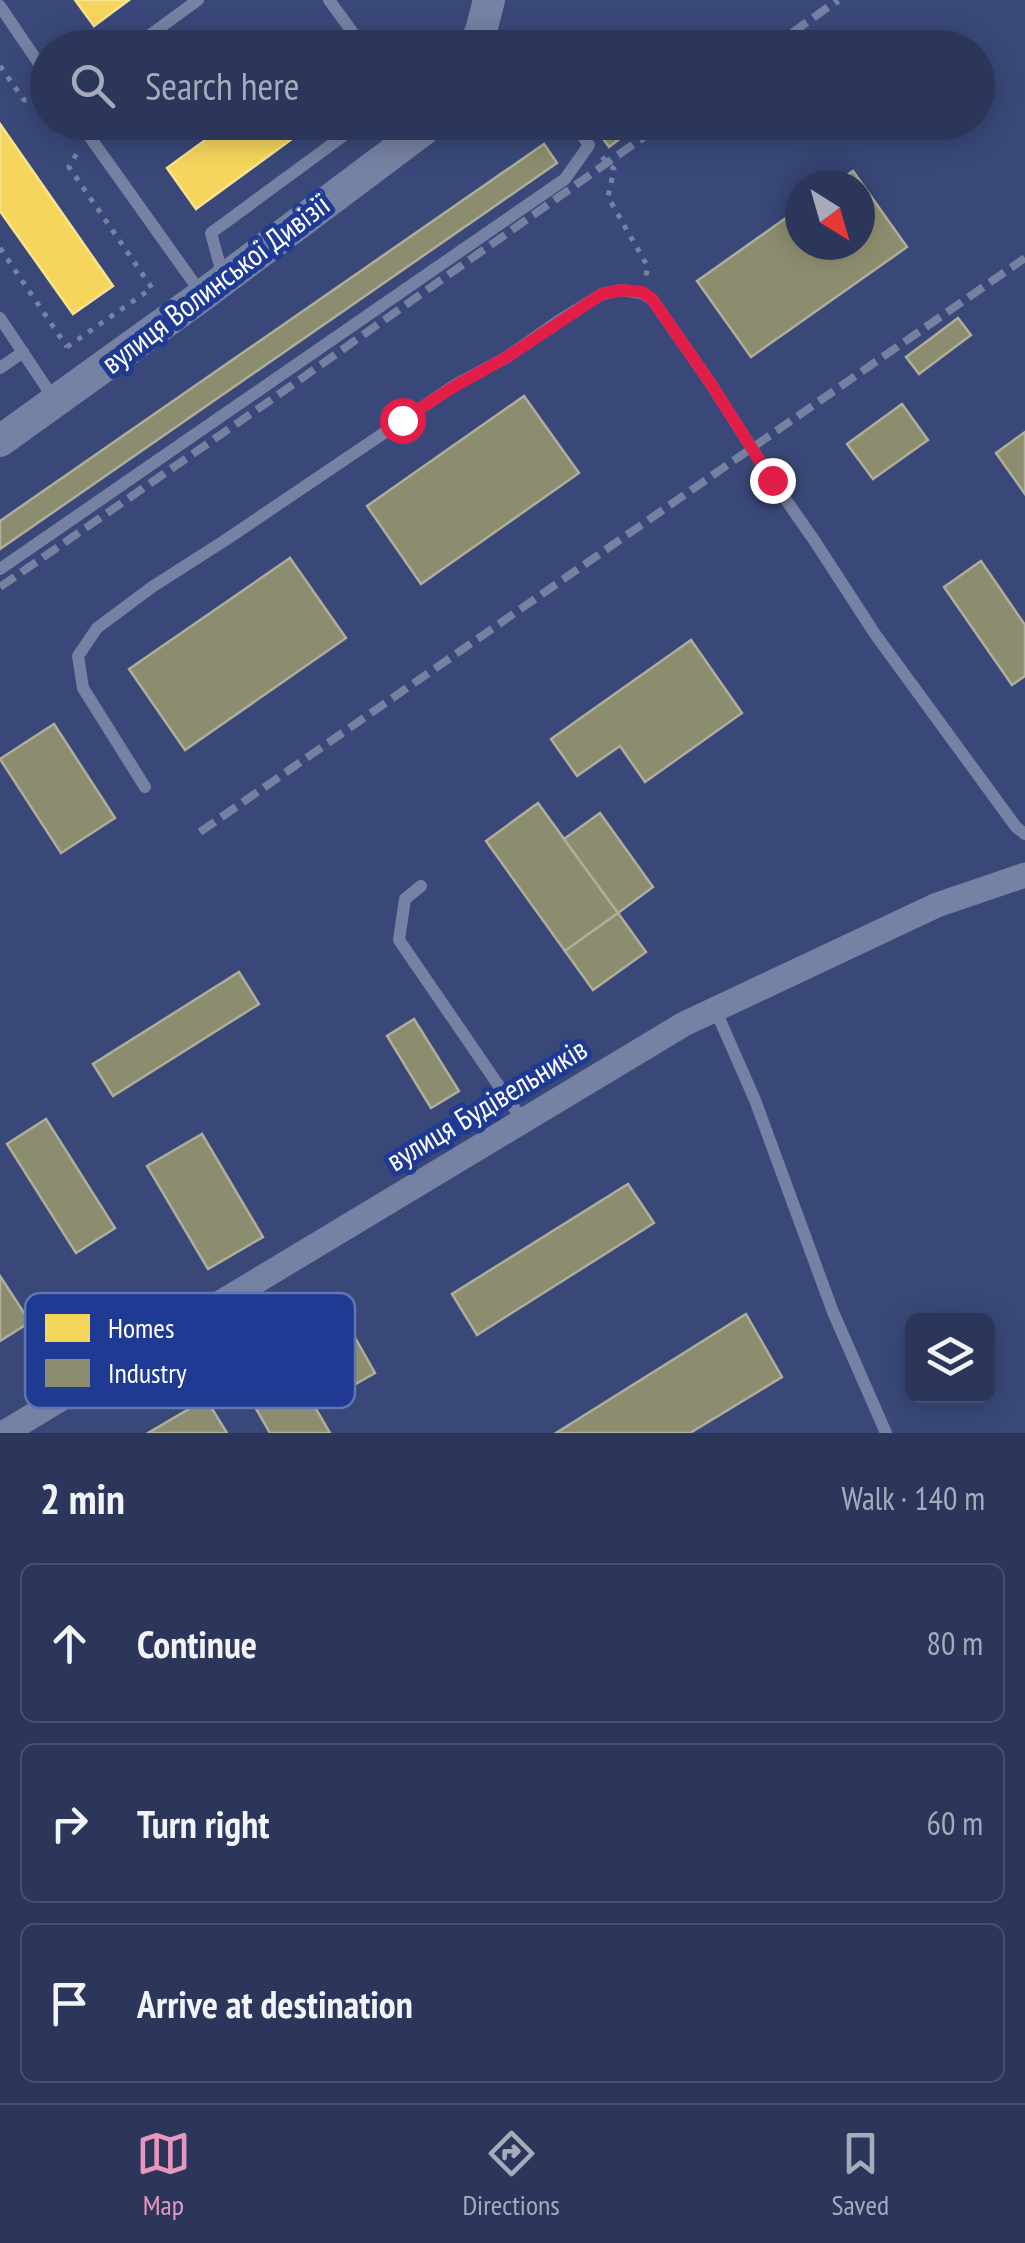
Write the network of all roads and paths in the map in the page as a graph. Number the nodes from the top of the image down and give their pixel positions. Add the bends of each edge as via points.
1 (198, 0) edge
2 (330, 0) edge
3 (0, 6) edge
4 (157, 30) edge
5 (351, 30) edge
6 (30, 50) edge
7 (0, 66) edge
8 (30, 100) edge
9 (83, 140) edge
10 (93, 140) edge
11 (338, 140) edge
12 (404, 140) edge
13 (585, 140) edge
14 (589, 145) junction
15 (0, 248) edge
16 (213, 287) junction
17 (642, 292) junction
18 (0, 318) edge
19 (23, 352) junction
20 (0, 368) edge
21 (56, 402) junction
22 (0, 440) edge
23 (0, 568) edge
24 (145, 787) dead end
25 (1025, 834) edge
26 (1025, 876) edge
27 (421, 886) dead end
28 (716, 1010) junction
29 (523, 1120) junction
30 (236, 1293) edge
31 (45, 1408) edge
32 (4, 1433) edge
33 (886, 1433) edge

1 - 4 lane
2 - 5 lane
3 - 6 lane
7 - 8 path
9 - 15 path via 69,168 152,288 67,347
10 - 16 lane
11 - 16 lane via 210,233
12 - 16 street, вулиця Волинської Дивізії
13 - 14 lane
14 - 17 path via 614,169 608,197 648,267
14 - 23 lane via 565,179
16 - 21 street, вулиця Волинської Дивізії
17 - 24 lane via 602,294 402,420 97,628 78,656 83,688
17 - 25 lane via 709,381 874,634
18 - 19 lane
19 - 20 lane
19 - 21 lane
21 - 22 street, вулиця Волинської Дивізії
26 - 28 street, вулиця Будівельників via 937,905
27 - 29 lane via 404,899 399,940
28 - 29 street, вулиця Будівельників
28 - 33 lane
29 - 30 street, вулиця Будівельників
31 - 32 street, вулиця Будівельників

